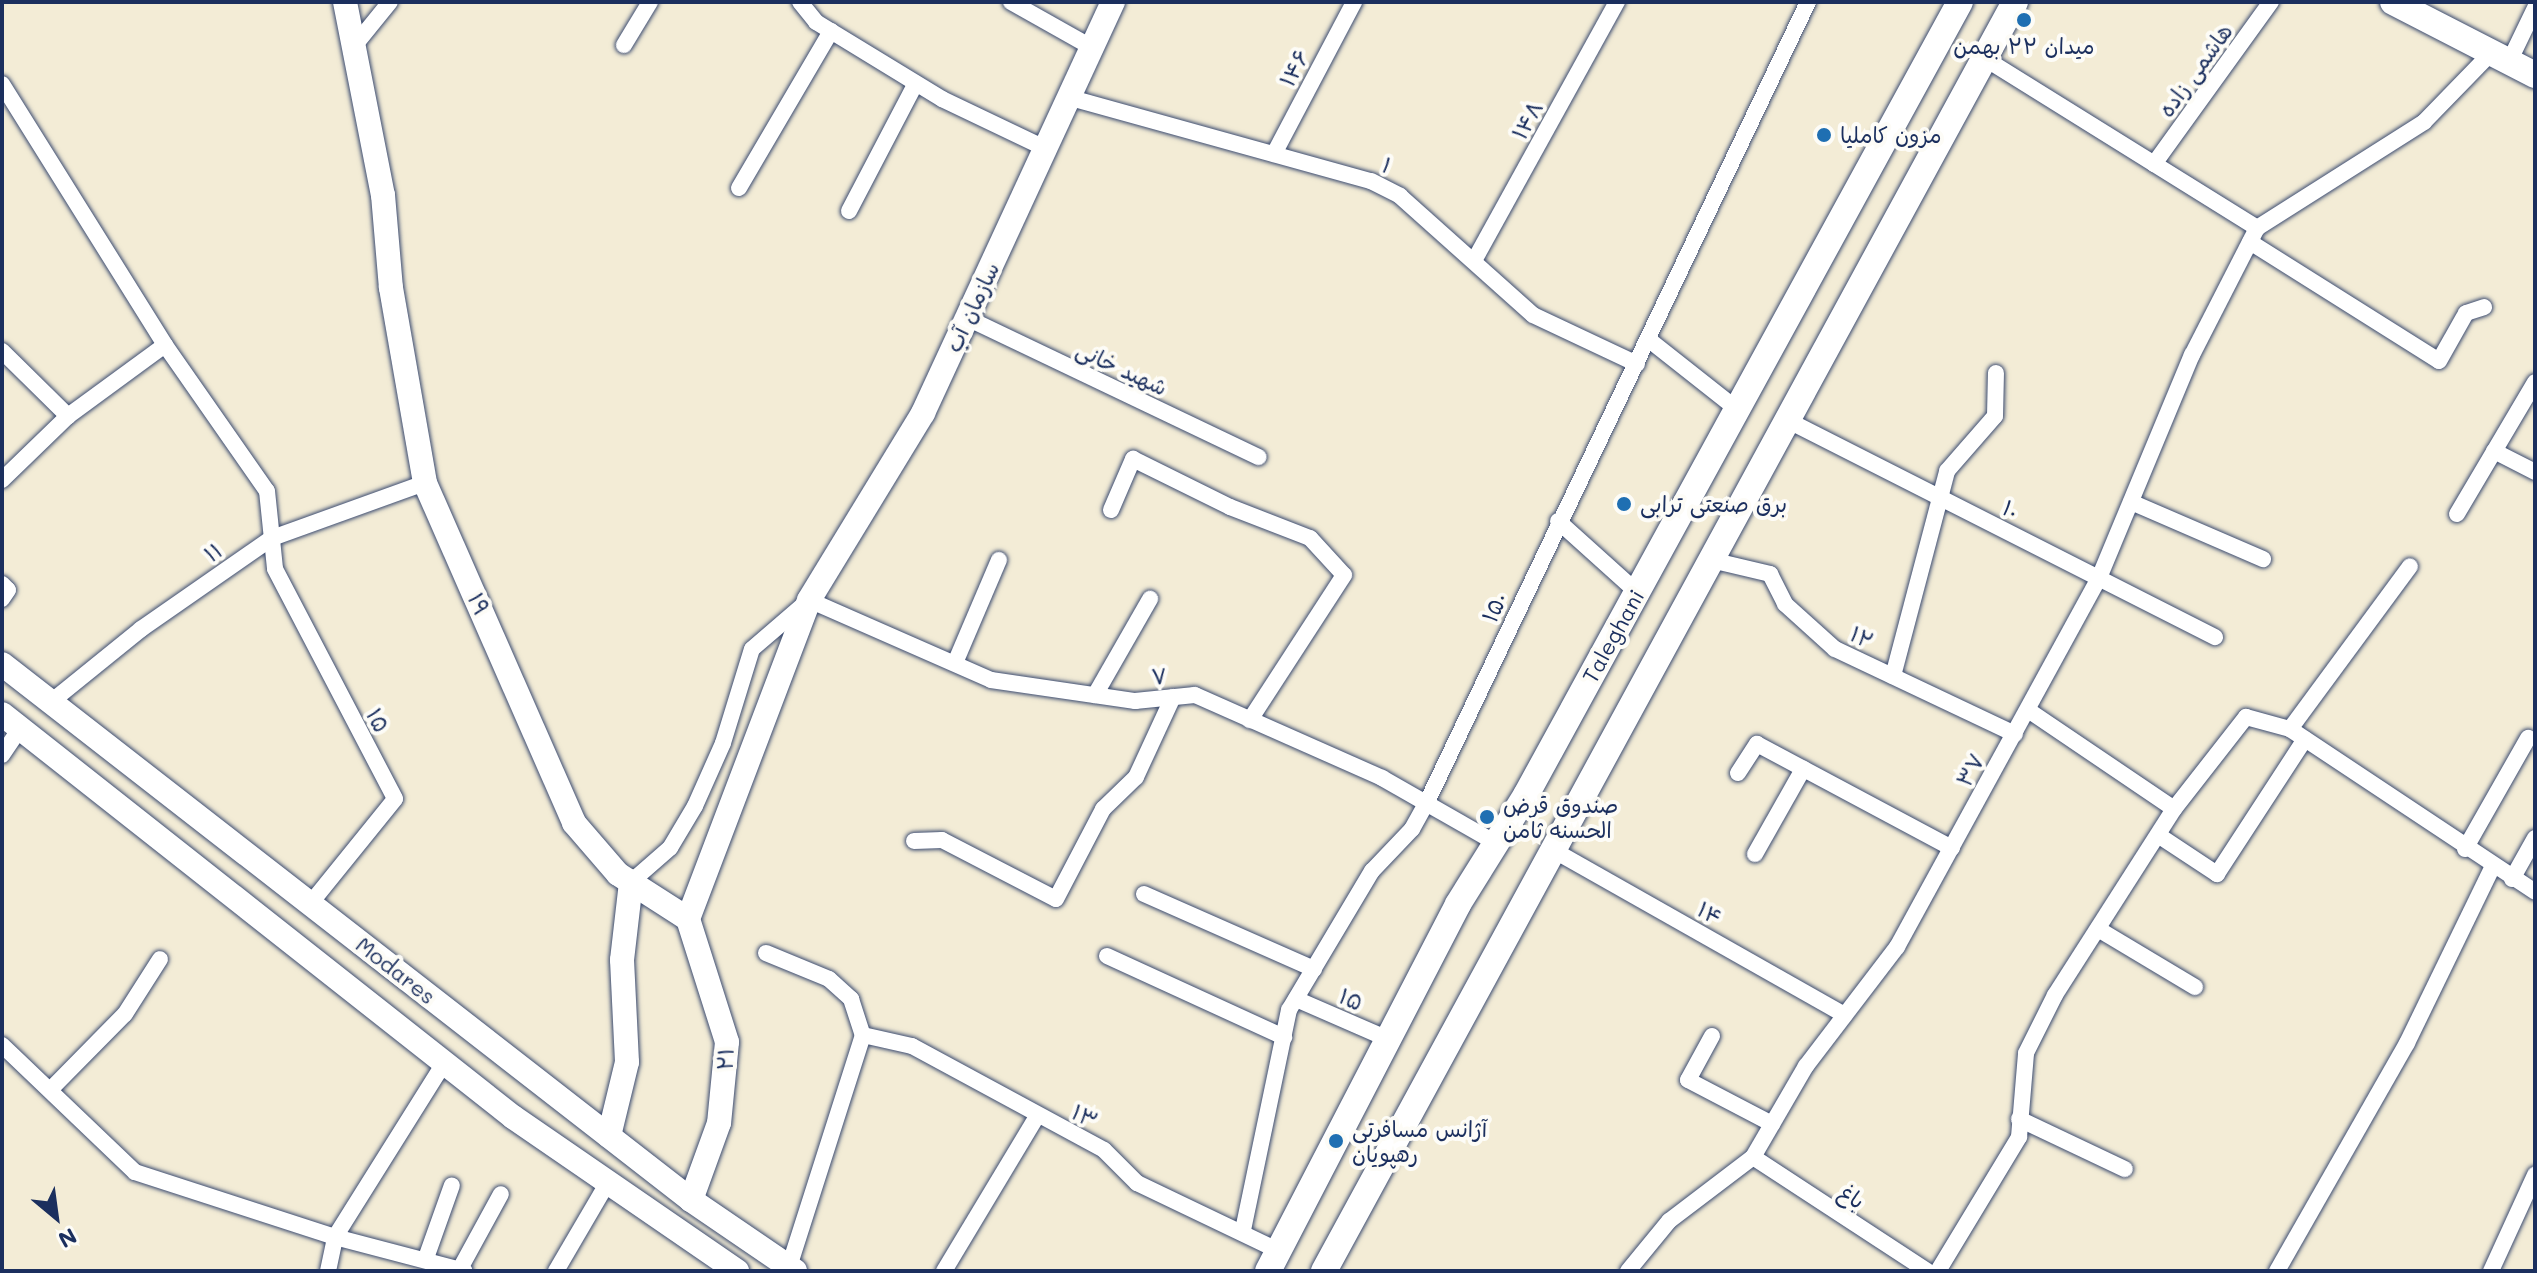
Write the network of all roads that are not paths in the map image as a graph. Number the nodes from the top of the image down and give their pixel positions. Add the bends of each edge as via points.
1 (345, 2) edge
2 (390, 2) edge
3 (650, 2) edge
4 (800, 2) edge
5 (1011, 2) edge
6 (1113, 2) edge
7 (1354, 2) edge
8 (1617, 2) edge
9 (1808, 2) edge
10 (1960, 2) edge
11 (2015, 2) edge
12 (2271, 2) edge
13 (2393, 2) edge
14 (2535, 8) edge
15 (831, 31) junction
16 (355, 45) junction
17 (624, 45) dead end
18 (1093, 48) junction
19 (2500, 57) junction
20 (1984, 58) junction
21 (2535, 75) edge
22 (916, 83) junction
23 (2, 84) edge
24 (1071, 98) junction
25 (1047, 149) junction
26 (1274, 154) junction
27 (2154, 164) junction
28 (739, 188) dead end
29 (849, 211) dead end
30 (2254, 235) junction
31 (1475, 259) junction
32 (2484, 307) dead end
33 (967, 318) junction
34 (1648, 339) junction
35 (165, 345) junction
36 (2, 351) edge
37 (1637, 364) junction
38 (1996, 373) dead end
39 (2535, 382) edge
40 (1738, 410) junction
41 (68, 416) junction
42 (1787, 420) junction
43 (2494, 451) junction
44 (1259, 457) dead end
45 (2535, 472) edge
46 (2, 480) edge
47 (425, 483) junction
48 (1942, 498) junction
49 (2131, 502) junction
50 (1111, 510) dead end
51 (2457, 514) dead end
52 (1558, 521) junction
53 (272, 538) junction
54 (2263, 559) dead end
55 (999, 560) dead end
56 (1711, 560) junction
57 (2410, 566) dead end
58 (2099, 578) junction
59 (2, 584) edge
60 (1638, 593) junction
61 (2, 599) edge
62 (1150, 599) dead end
63 (809, 600) junction
64 (2215, 637) dead end
65 (955, 663) junction
66 (2, 664) edge
67 (1893, 676) junction
68 (1095, 695) junction
69 (1173, 697) junction
70 (51, 702) junction
71 (2028, 710) junction
72 (1250, 720) junction
73 (11, 721) edge
74 (2290, 729) junction
75 (2015, 734) junction
76 (2528, 738) dead end
77 (2305, 739) junction
78 (2, 755) edge
79 (1803, 769) junction
80 (1738, 773) dead end
81 (158, 785) junction
82 (1426, 804) junction
83 (2174, 809) junction
84 (138, 821) junction
85 (2158, 835) junction
86 (2535, 838) edge
87 (914, 841) dead end
88 (1496, 843) junction
89 (1952, 848) junction
90 (2465, 849) junction
91 (1553, 850) junction
92 (1755, 854) dead end
93 (2492, 868) junction
94 (2512, 879) junction
95 (631, 882) junction
96 (2535, 892) edge
97 (1144, 894) dead end
98 (310, 904) junction
99 (688, 919) junction
100 (2098, 929) junction
101 (766, 953) dead end
102 (1107, 956) dead end
103 (160, 959) dead end
104 (1314, 969) junction
105 (2195, 987) dead end
106 (1296, 999) junction
107 (1845, 1015) junction
108 (863, 1035) junction
109 (1712, 1036) dead end
110 (1284, 1037) junction
111 (1388, 1039) junction
112 (2, 1045) edge
113 (444, 1063) junction
114 (51, 1089) junction
115 (1037, 1116) junction
116 (2019, 1119) junction
117 (1772, 1124) junction
118 (609, 1136) junction
119 (1753, 1157) junction
120 (2125, 1169) dead end
121 (2535, 1175) edge
122 (608, 1182) junction
123 (452, 1185) dead end
124 (501, 1194) dead end
125 (691, 1200) junction
126 (1243, 1230) junction
127 (335, 1237) junction
128 (426, 1258) junction
129 (1274, 1261) edge
130 (463, 1269) edge
131 (792, 1269) edge
132 (330, 1270) edge
133 (556, 1271) edge
134 (737, 1271) edge
135 (944, 1271) edge
136 (1324, 1271) edge
137 (1628, 1271) edge
138 (1927, 1271) edge
139 (1938, 1271) edge
140 (2277, 1271) edge
141 (2491, 1271) edge

1 - 16 street, ۱۹
2 - 16 street
3 - 17 street
4 - 15 street
5 - 18 street
6 - 18 street, سازمان آب
7 - 26 street, ۱۴۶
8 - 31 street, ۱۴۸
9 - 34 street, ۱۵۰
10 - 40 main road, Taleghani
11 - 20 main road
12 - 27 street, هاشمی زاده
13 - 19 main road
14 - 19 street
15 - 22 street
15 - 28 street
16 - 47 street, ۱۹
18 - 24 street, سازمان آب
19 - 21 main road
19 - 30 street via 2424,122
20 - 27 street
20 - 42 main road
22 - 25 street
22 - 29 street
23 - 35 street
24 - 25 street, سازمان آب
24 - 26 street, ۱
25 - 33 street, سازمان آب
26 - 31 street, ۱ via 1329,165 1400,196
27 - 30 street
30 - 32 street via 2439,361 2466,313
30 - 49 street, ۳۷ via 2192,355
31 - 37 street, ۱ via 1533,315
33 - 44 street, شهید خانی
33 - 63 street, سازمان آب via 923,413
34 - 37 street, ۱۵۰
34 - 40 street
35 - 41 street
35 - 53 street via 267,491
36 - 41 street
37 - 52 street, ۱۵۰
38 - 48 street via 1995,416 1947,471
39 - 43 street
40 - 60 main road, Taleghani
41 - 46 street
42 - 48 street, ۱۰
42 - 56 main road
43 - 45 street
43 - 51 street
47 - 53 street, ۱۱
47 - 95 street, ۱۹ via 574,823
48 - 58 street, ۱۰
48 - 67 street
49 - 54 street
49 - 58 street, ۳۷
50 - 72 street via 1133,459 1230,507 1310,538 1344,575
52 - 60 street
52 - 82 street, ۱۵۰
53 - 70 street, ۱۱ via 141,629
53 - 98 street, ۱۵ via 275,569 395,799
55 - 65 street
56 - 67 street, ۱۲ via 1770,574 1785,604 1835,649
56 - 91 main road
57 - 74 street
58 - 64 street, ۱۰
58 - 71 street, ۳۷
59 - 61 street via 8,590
60 - 88 main road, Taleghani
62 - 68 street
63 - 65 street, ۷
63 - 95 street, سازمان آب via 752,649 723,743 695,806 670,848
63 - 99 street, سازمان آب
65 - 68 street, ۷ via 991,680
66 - 70 street, Modares
67 - 75 street, ۱۲
68 - 69 street, ۷ via 1135,701
69 - 72 street, ۷ via 1195,695
69 - 87 street via 1136,777 1103,809 1056,899 942,840
70 - 81 street, Modares
71 - 75 street, ۳۷
71 - 83 street
72 - 82 street, ۷
73 - 78 street
73 - 84 street, Modares
74 - 77 street
74 - 83 street via 2246,717
75 - 89 street, ۳۷
76 - 90 street
77 - 85 street via 2217,874
77 - 90 street
79 - 80 street via 1757,744
79 - 89 street
79 - 92 street
81 - 84 street
81 - 98 street, Modares
82 - 88 street, ۷
82 - 104 street, ۱۵۰ via 1412,829 1372,871
83 - 85 street
84 - 113 street, Modares
85 - 100 street
86 - 94 street
88 - 111 main road, Taleghani
89 - 107 street, ۳۷ via 1897,947
90 - 93 street
91 - 107 street, ۱۴
91 - 136 main road
93 - 94 street
93 - 140 street via 2407,1043
94 - 96 street
95 - 99 street, ۱۹
95 - 118 street via 622,960 627,1062
97 - 104 street
98 - 118 street, Modares
99 - 125 street, ۲۱ via 727,1042 719,1123
100 - 105 street
100 - 116 street via 2026,1053
101 - 108 street via 829,979 851,999
102 - 110 street
103 - 114 street via 125,1014
104 - 106 street, ۱۵۰
106 - 110 street, ۱۵۰
106 - 111 street, ۱۵
107 - 117 street, ۳۷ via 1806,1066
108 - 115 street, ۱۳ via 912,1046
108 - 131 street
109 - 117 street via 1688,1080
110 - 126 street, ۱۵۰
111 - 129 main road, Taleghani
112 - 114 street
113 - 122 street, Modares
113 - 127 street
114 - 127 street via 135,1172
115 - 126 street, ۱۳ via 1104,1150 1137,1183
115 - 135 street
116 - 120 street
116 - 139 street via 2019,1137
117 - 119 street, ۳۷
118 - 125 street, Modares
119 - 137 street, ۳۷ via 1669,1221
119 - 138 street, باغ
121 - 141 street
122 - 133 street
122 - 134 street, Modares
123 - 128 street
124 - 130 street
125 - 131 street, Modares
126 - 129 street, ۱۳
127 - 128 street
127 - 132 street
128 - 130 street

